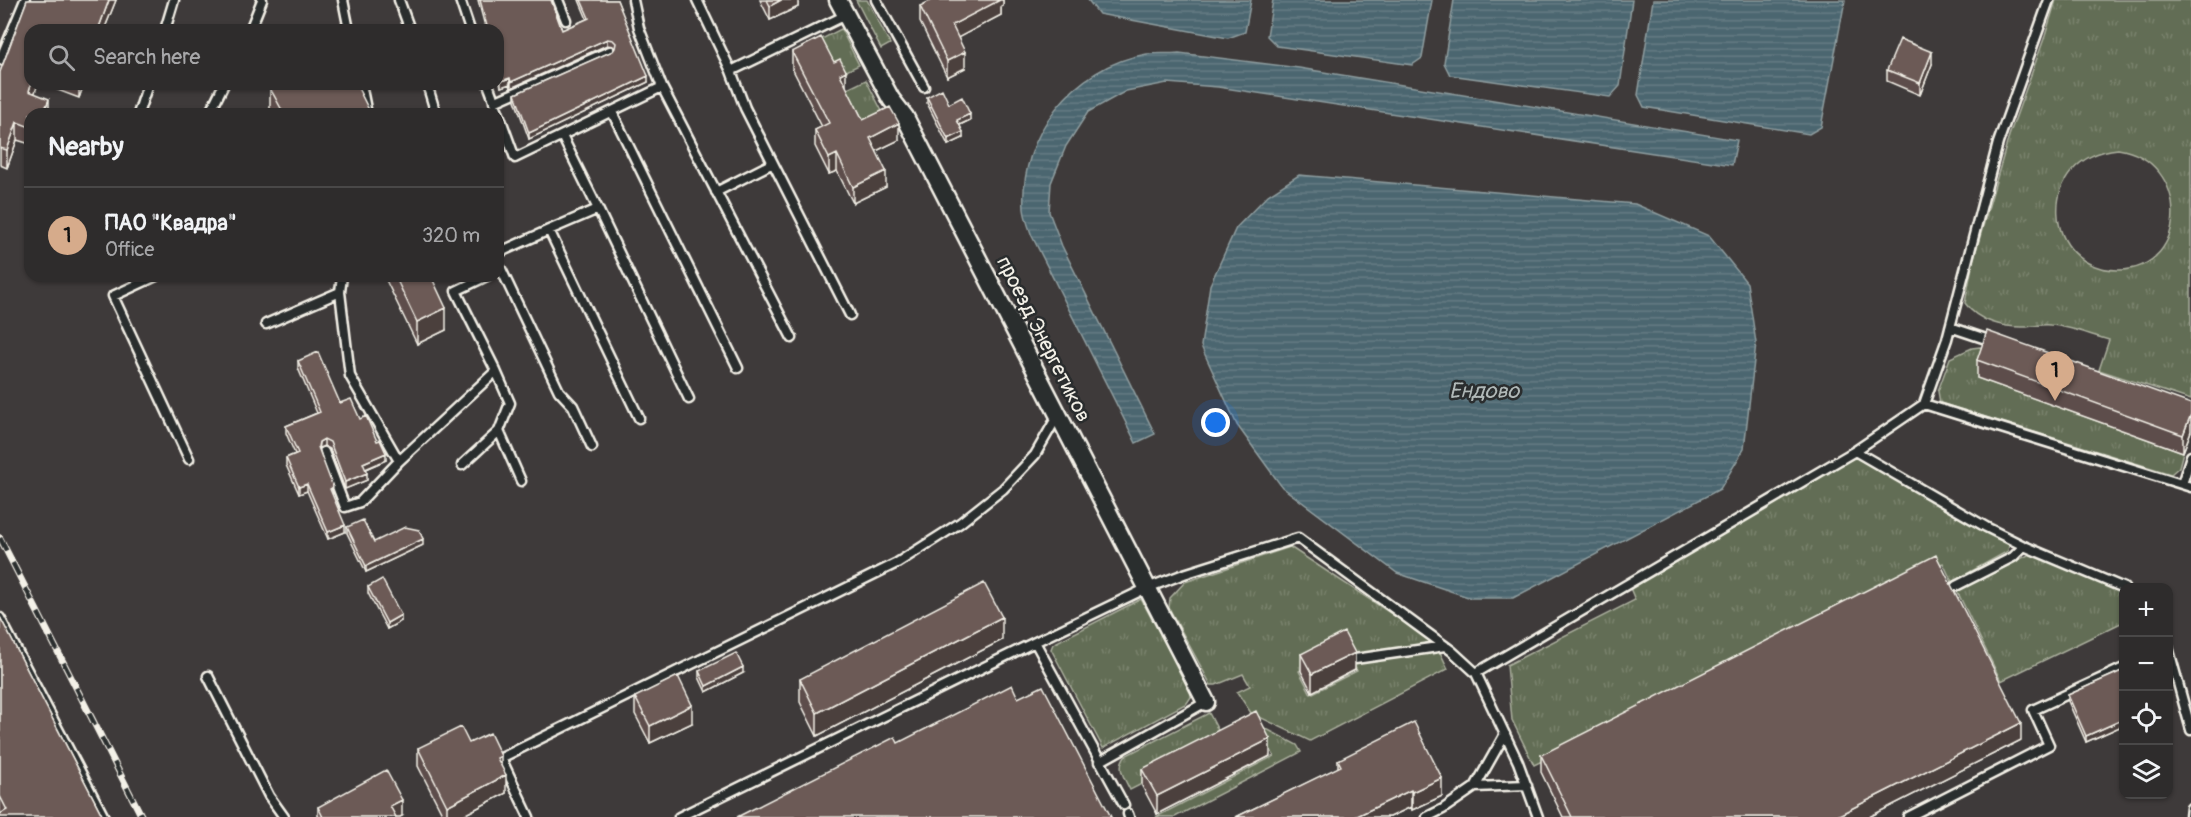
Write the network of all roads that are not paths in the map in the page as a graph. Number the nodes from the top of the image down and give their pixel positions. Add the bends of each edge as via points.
1 (26, 0) edge
2 (174, 0) edge
3 (262, 0) edge
4 (343, 0) edge
5 (399, 0) edge
6 (460, 0) edge
7 (558, 0) edge
8 (633, 0) edge
9 (697, 0) edge
10 (876, 0) edge
11 (2049, 0) edge
12 (842, 7) edge
13 (566, 20) dead end
14 (167, 24) edge
15 (252, 24) edge
16 (348, 24) edge
17 (408, 24) edge
18 (468, 24) edge
19 (609, 51) edge
20 (0, 60) edge
21 (731, 71) junction
22 (662, 87) junction
23 (924, 87) dead end
24 (146, 90) edge
25 (221, 90) edge
26 (362, 90) edge
27 (429, 90) edge
28 (490, 90) edge
29 (494, 102) junction
30 (140, 108) edge
31 (212, 108) edge
32 (366, 108) edge
33 (434, 108) edge
34 (496, 108) edge
35 (612, 112) junction
36 (504, 129) edge
37 (562, 136) junction
38 (773, 163) junction
39 (716, 192) junction
40 (598, 209) junction
41 (549, 230) junction
42 (504, 250) edge
43 (504, 277) edge
44 (143, 282) edge
45 (341, 282) edge
46 (475, 282) edge
47 (339, 292) junction
48 (850, 315) dead end
49 (266, 324) dead end
50 (1950, 327) junction
51 (792, 338) dead end
52 (2005, 345) edge
53 (738, 368) dead end
54 (496, 371) junction
55 (689, 399) dead end
56 (1924, 404) junction
57 (1058, 415) junction
58 (639, 418) dead end
59 (499, 431) junction
60 (592, 447) dead end
61 (1855, 451) junction
62 (324, 452) dead end
63 (2191, 456) edge
64 (189, 459) dead end
65 (399, 461) junction
66 (462, 465) dead end
67 (521, 481) dead end
68 (2182, 484) junction
69 (2191, 487) edge
70 (2025, 546) junction
71 (1956, 586) dead end
72 (2119, 586) edge
73 (1146, 588) junction
74 (0, 618) edge
75 (1035, 642) junction
76 (1445, 646) junction
77 (1355, 659) edge
78 (2173, 662) edge
79 (2119, 670) edge
80 (1476, 673) junction
81 (208, 676) dead end
82 (1206, 702) joint
83 (2191, 730) edge
84 (1505, 735) junction
85 (1099, 762) junction
86 (1527, 785) junction
87 (1475, 787) junction
88 (2191, 808) edge
89 (1127, 812) edge
90 (104, 817) edge
91 (284, 817) edge
92 (529, 817) edge
93 (679, 817) edge
94 (1427, 817) edge
95 (1538, 817) edge
96 (1908, 817) edge
97 (2190, 817) edge

1 - 20 lane
2 - 14 lane
3 - 15 lane
4 - 16 lane
5 - 17 lane
6 - 18 lane
7 - 13 lane
8 - 22 lane via 639,28
9 - 21 lane
10 - 23 lane
11 - 50 lane via 1998,143
12 - 21 lane
12 - 57 street, проезд Энергетиков via 891,99 905,117
19 - 29 lane
21 - 38 lane
22 - 35 lane
22 - 39 lane
24 - 30 lane
25 - 31 lane
26 - 32 lane
27 - 33 lane
28 - 29 lane
29 - 34 lane
35 - 37 lane
35 - 53 lane
36 - 37 lane via 515,158
37 - 40 lane
38 - 39 lane
38 - 48 lane
39 - 51 lane
40 - 41 lane
40 - 55 lane
41 - 42 lane
41 - 58 lane
43 - 60 lane via 559,391 573,406
44 - 64 lane via 113,296
45 - 47 lane
46 - 54 lane via 456,291
47 - 49 lane
47 - 65 lane via 350,376
50 - 52 lane
50 - 56 lane
54 - 59 lane via 510,403
54 - 65 lane
56 - 61 lane
56 - 68 lane
57 - 73 street, проезд Энергетиков
57 - 92 lane via 1035,455 1003,489 897,564 501,758
59 - 66 lane
59 - 67 lane
61 - 70 lane
61 - 80 lane
62 - 65 lane via 345,507 360,502
63 - 68 lane
68 - 69 lane
70 - 71 lane via 2013,557
70 - 72 lane
73 - 75 lane
73 - 76 lane via 1298,538
73 - 82 street, проезд Энергетиков
74 - 90 lane
75 - 85 lane
75 - 93 lane
76 - 77 lane
76 - 80 lane
78 - 83 lane
79 - 96 lane via 2032,710 2049,745
80 - 84 lane
81 - 91 lane via 269,796
82 - 85 lane
84 - 86 lane
84 - 87 lane
85 - 89 lane
86 - 87 lane
86 - 95 lane
87 - 94 lane
88 - 97 lane

